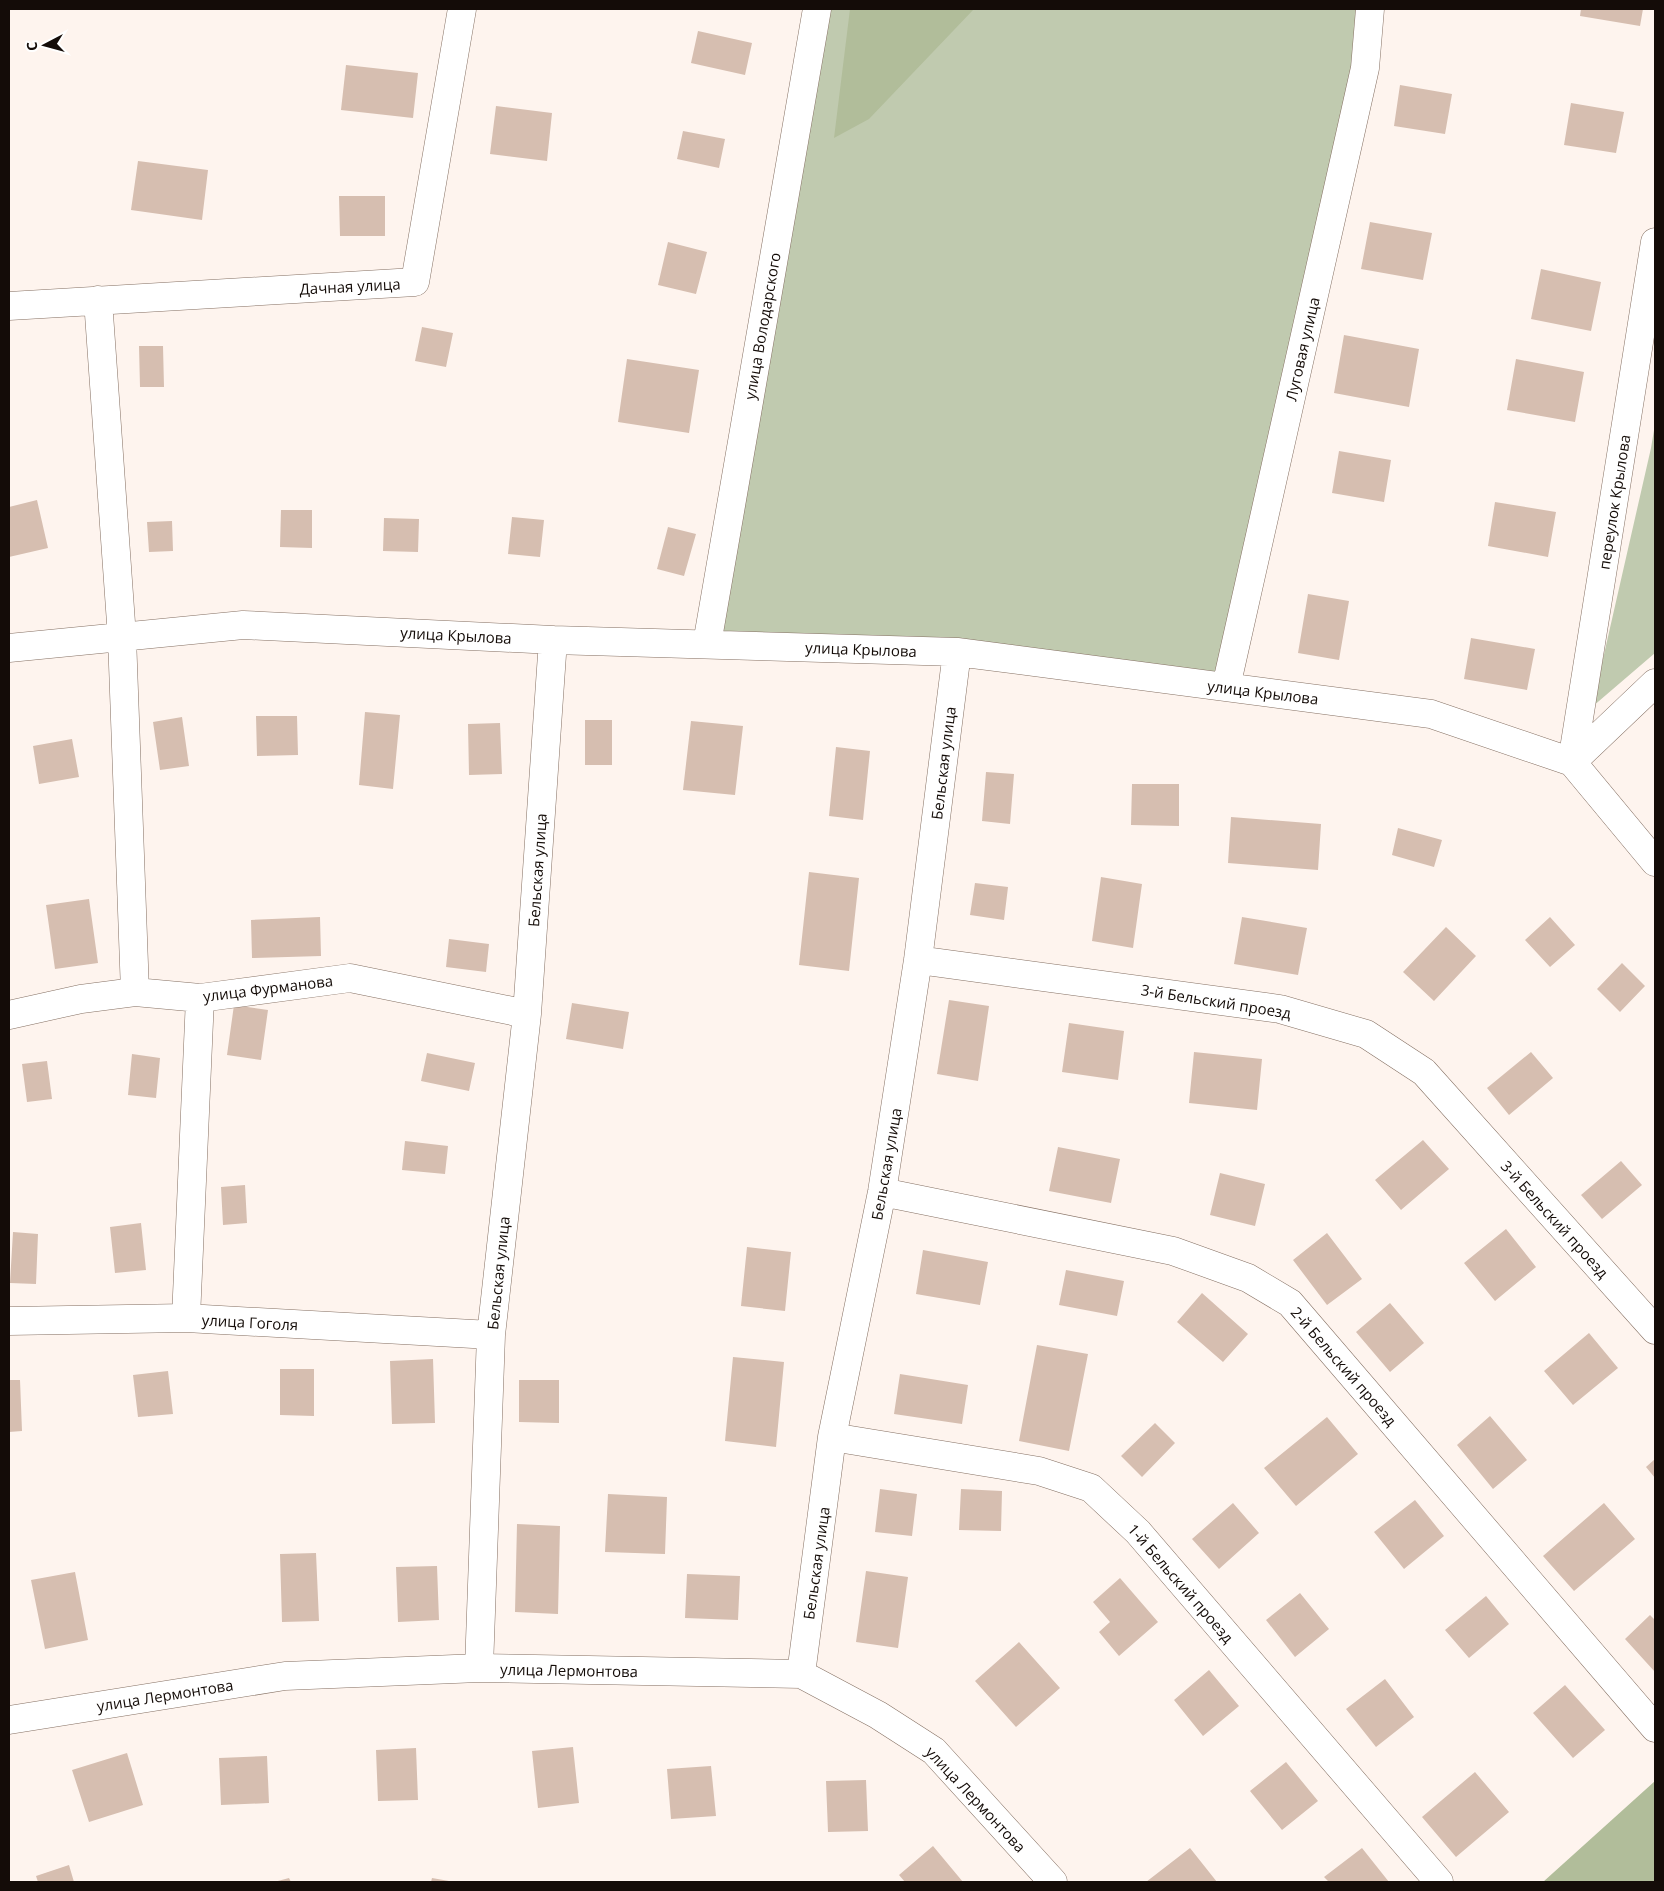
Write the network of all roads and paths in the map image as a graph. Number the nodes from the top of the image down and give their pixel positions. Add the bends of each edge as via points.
1 (462, 9) edge
2 (817, 9) edge
3 (1370, 9) edge
4 (1655, 242) edge
5 (98, 300) junction
6 (9, 306) edge
7 (122, 637) junction
8 (553, 640) junction
9 (707, 644) junction
10 (9, 648) edge
11 (957, 652) junction
12 (1655, 683) edge
13 (1226, 687) junction
14 (1572, 762) junction
15 (1655, 862) edge
16 (918, 960) junction
17 (134, 992) junction
18 (200, 998) junction
19 (527, 1014) junction
20 (9, 1015) edge
21 (882, 1192) junction
22 (186, 1318) junction
23 (9, 1321) edge
24 (1655, 1330) edge
25 (491, 1335) junction
26 (832, 1437) junction
27 (480, 1668) junction
28 (801, 1674) junction
29 (9, 1720) edge
30 (1655, 1728) edge
31 (1053, 1882) edge
32 (1439, 1882) edge

1 - 5 street, Дачная улица via 415,282
2 - 9 street, улица Володарского
3 - 13 street, Луговая улица via 1365,68
4 - 14 street, переулок Крылова
5 - 6 street, Дачная улица
5 - 7 street
7 - 8 street, улица Крылова via 243,625
7 - 10 street, улица Крылова
7 - 17 street
8 - 9 street, улица Крылова
8 - 19 street, Бельская улица
9 - 11 street, улица Крылова
11 - 13 street, улица Крылова
11 - 16 street, Бельская улица
12 - 14 street
13 - 14 street, улица Крылова via 1431,714
14 - 15 street
16 - 21 street, Бельская улица
16 - 24 street, 3-й Бельский проезд via 1280,1009 1366,1034 1424,1072
17 - 18 street, улица Фурманова
17 - 20 street, улица Фурманова via 81,999
18 - 19 street, улица Фурманова via 350,978
18 - 22 street
19 - 25 street, Бельская улица
21 - 26 street, Бельская улица
21 - 30 street, 2-й Бельский проезд via 1173,1251 1248,1278 1290,1303
22 - 23 street, улица Гоголя
22 - 25 street, улица Гоголя
25 - 27 street, Бельская улица
26 - 28 street, Бельская улица
26 - 32 street, 1-й Бельский проезд via 1039,1471 1091,1488 1138,1532
27 - 28 street, улица Лермонтова
27 - 29 street, улица Лермонтова via 285,1676
28 - 31 street, улица Лермонтова via 878,1715 934,1750

